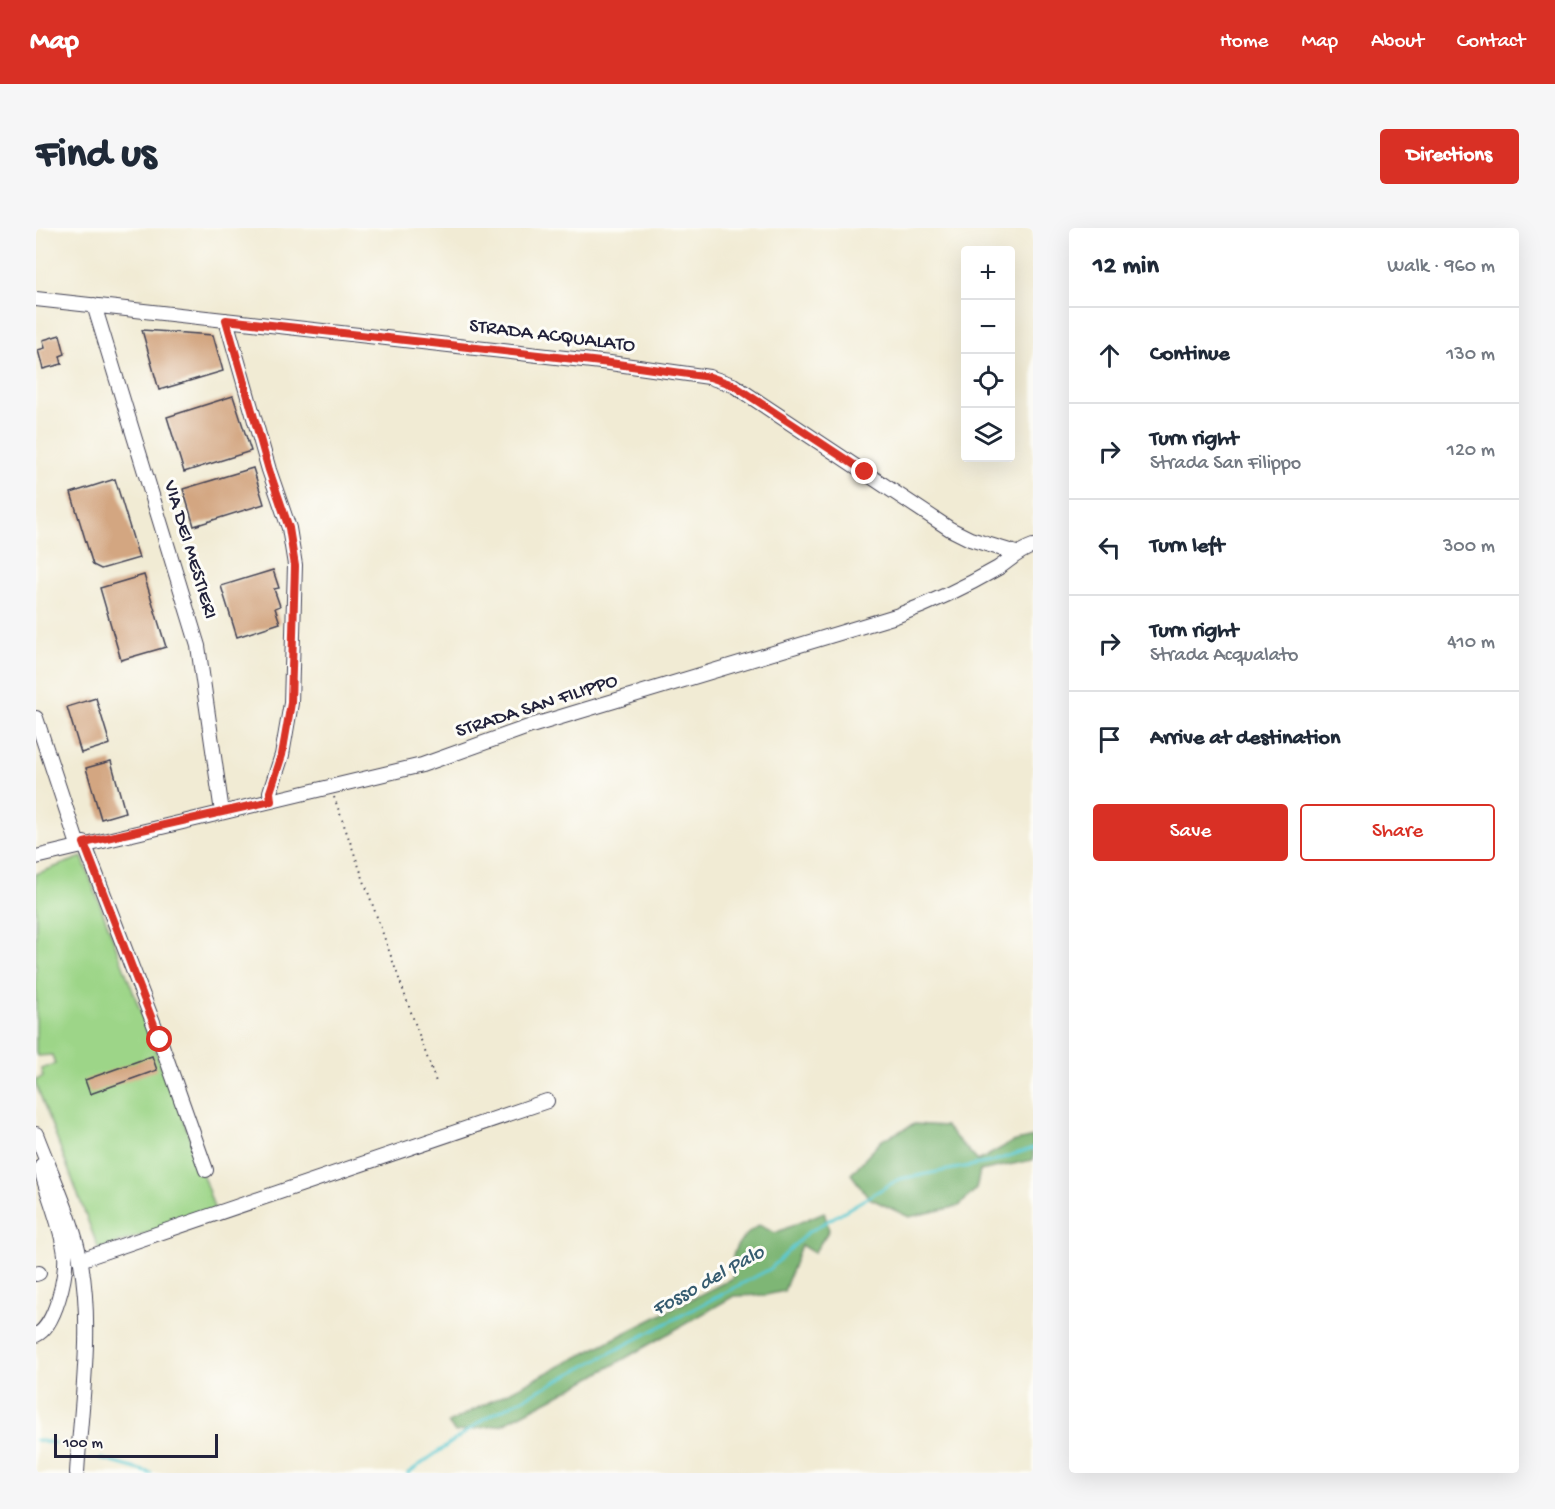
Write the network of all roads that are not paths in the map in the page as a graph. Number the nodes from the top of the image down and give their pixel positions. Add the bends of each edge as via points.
1 (36, 299) edge
2 (94, 305) junction
3 (226, 320) junction
4 (1033, 546) edge
5 (1016, 553) junction
6 (36, 718) edge
7 (271, 801) junction
8 (222, 812) junction
9 (81, 844) junction
10 (36, 857) edge
11 (547, 1101) dead end
12 (36, 1134) edge
13 (43, 1151) junction
14 (206, 1170) dead end
15 (80, 1260) junction
16 (36, 1335) edge
17 (77, 1473) edge

1 - 2 street, STRADA ACQUALATO
2 - 3 street, STRADA ACQUALATO
2 - 8 street, VIA DEI MESTIERI via 198,646
3 - 5 street, STRADA ACQUALATO via 610,363 722,380 950,529
3 - 7 street via 289,528 295,566 291,703
4 - 5 street, STRADA SAN FILIPPO
5 - 7 street, STRADA SAN FILIPPO via 998,568 896,616 531,726 422,765
6 - 9 street
7 - 8 street, STRADA SAN FILIPPO
8 - 9 street, STRADA SAN FILIPPO
9 - 10 street, STRADA SAN FILIPPO
9 - 14 street via 156,1029
11 - 15 street
12 - 13 street
13 - 15 street
13 - 16 street via 42,1173 65,1255 62,1286 54,1311 44,1332
15 - 17 street via 86,1311

